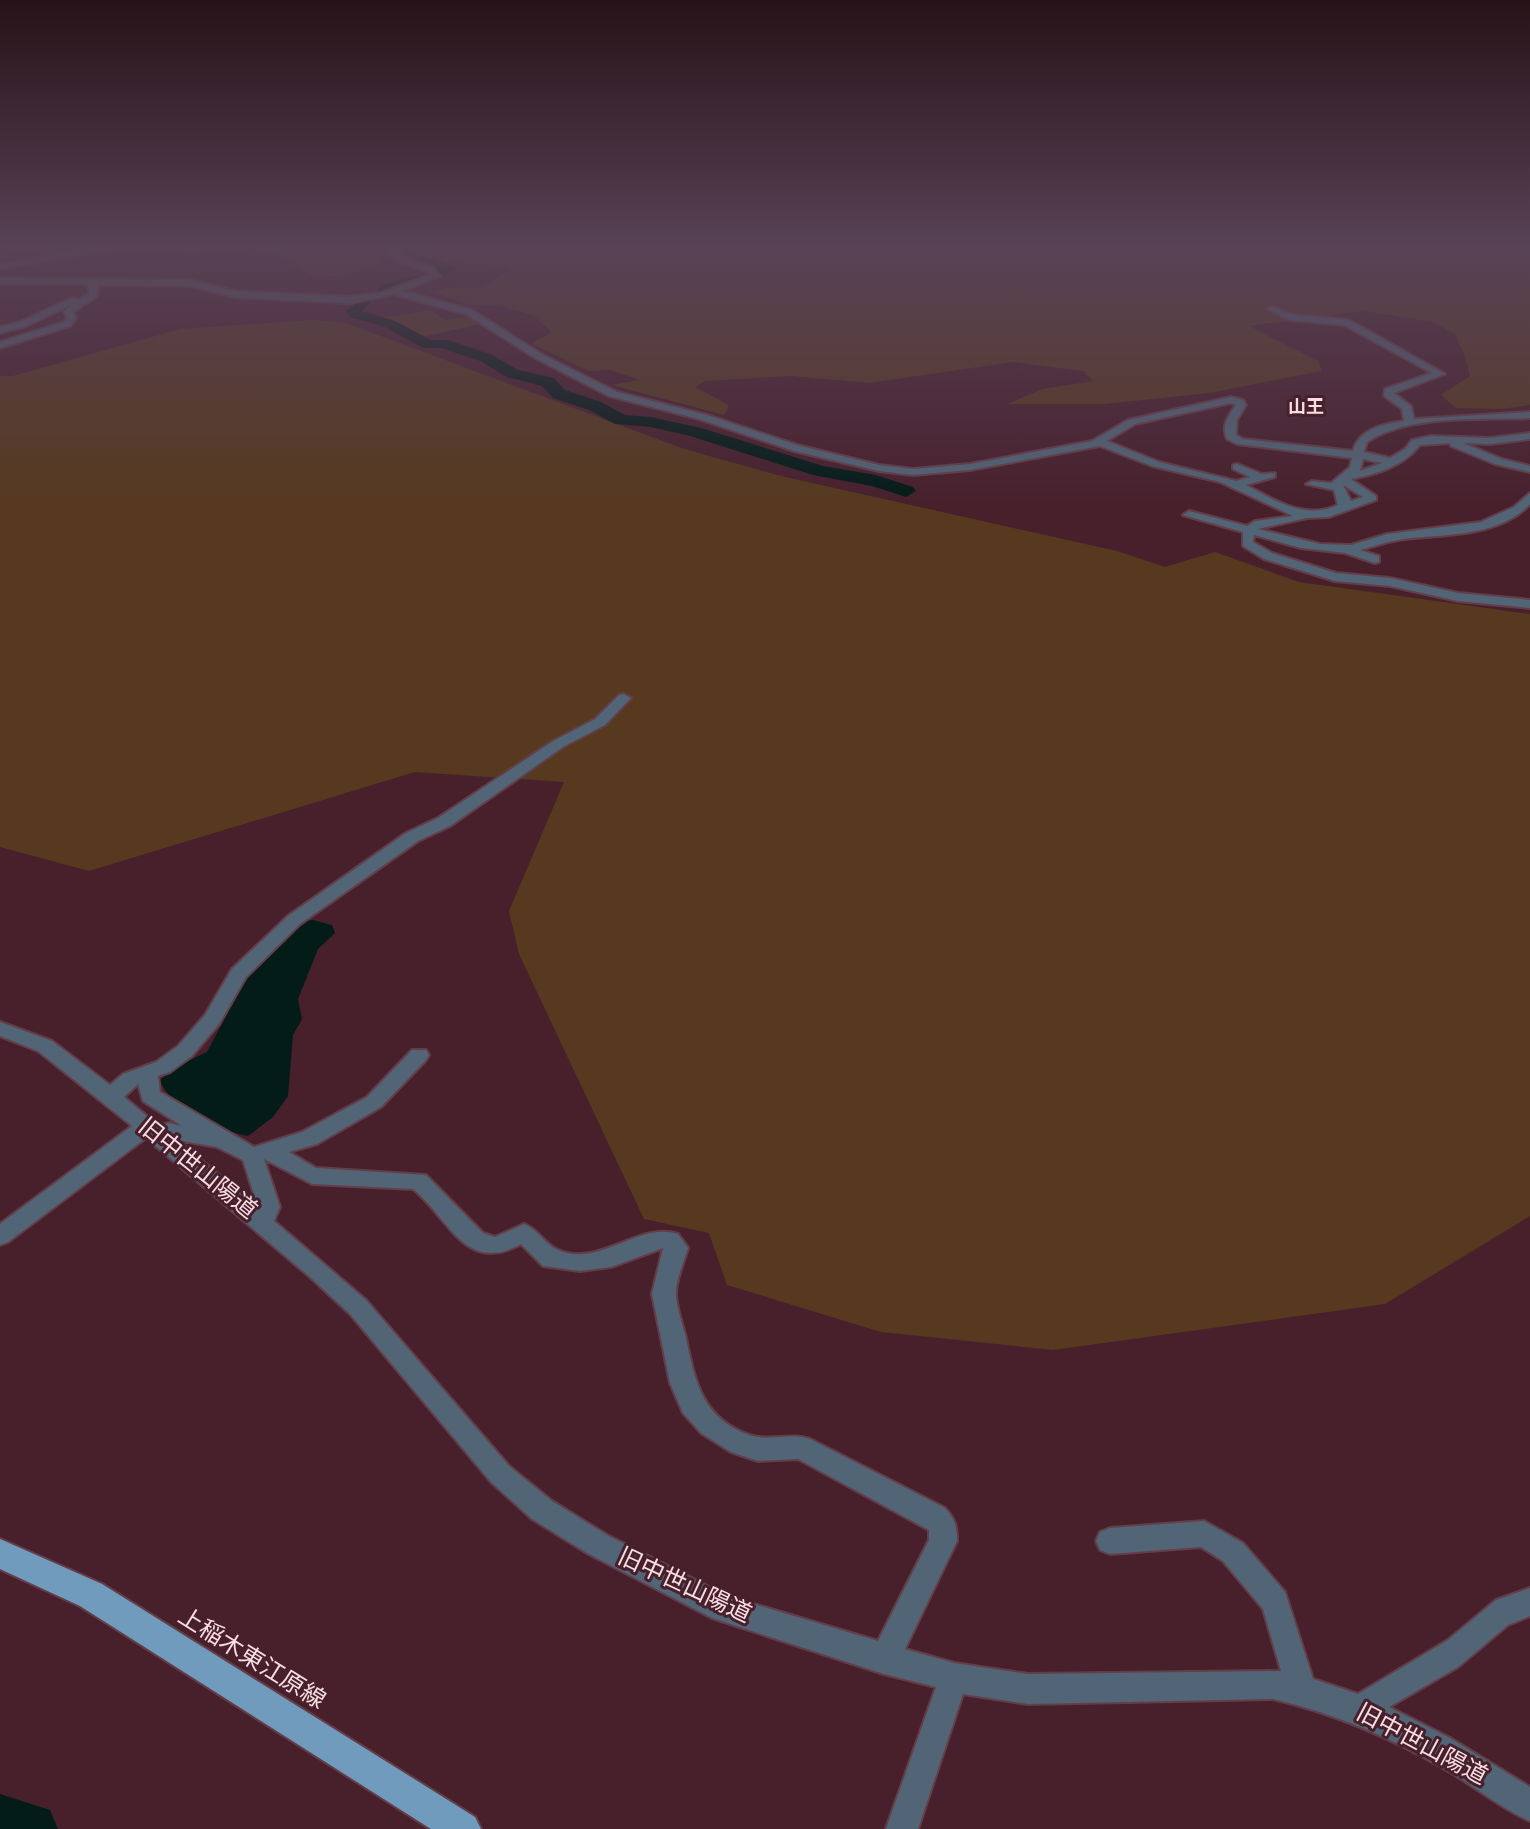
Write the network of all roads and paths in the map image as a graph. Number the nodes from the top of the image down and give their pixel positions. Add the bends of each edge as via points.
1 (34, 334) edge
2 (505, 334) edge
3 (1368, 334) edge
4 (0, 345) edge
5 (1530, 415) edge
6 (1405, 423) junction
7 (1530, 436) edge
8 (1448, 439) junction
9 (1096, 443) junction
10 (1359, 456) junction
11 (1396, 459) junction
12 (1414, 462) dead end
13 (1237, 467) dead end
14 (1530, 469) edge
15 (1341, 481) junction
16 (1312, 484) dead end
17 (1234, 485) junction
18 (1530, 497) edge
19 (1342, 508) junction
20 (1189, 515) dead end
21 (1249, 530) junction
22 (1346, 549) junction
23 (1375, 559) dead end
24 (1530, 604) edge
25 (624, 698) dead end
26 (0, 1029) edge
27 (419, 1055) dead end
28 (147, 1071) junction
29 (111, 1096) junction
30 (151, 1131) junction
31 (223, 1141) junction
32 (260, 1153) junction
33 (263, 1221) junction
34 (0, 1236) edge
35 (1110, 1541) dead end
36 (0, 1554) edge
37 (1530, 1602) edge
38 (884, 1659) junction
39 (954, 1678) junction
40 (1301, 1689) junction
41 (1365, 1711) junction
42 (1530, 1805) edge
43 (463, 1829) edge
44 (902, 1829) edge

1 - 4 street
2 - 9 street via 613,394 894,470 937,471 1012,461
3 - 6 street via 1440,374 1389,391 1407,408
5 - 6 street
6 - 8 street
6 - 10 street via 1368,435 1360,443
7 - 8 street
8 - 11 street via 1416,442
8 - 14 street via 1499,462
9 - 10 street via 1132,422 1231,400 1241,405 1229,429 1235,440
9 - 17 street
10 - 11 street
10 - 15 street via 1355,469
11 - 12 street
11 - 15 street
13 - 17 street via 1265,476
15 - 16 street
15 - 19 street
15 - 19 street via 1372,498
17 - 19 street via 1301,513
18 - 22 street via 1521,510 1503,519
19 - 21 street via 1337,515 1259,523
20 - 21 street
21 - 22 street
21 - 24 street via 1246,541 1257,551 1335,577
22 - 23 street
25 - 28 street via 600,722 412,837 294,920 239,973 185,1051
26 - 29 street, 旧中世山陽道 via 45,1046
27 - 32 street via 374,1102 309,1138
28 - 29 street
28 - 31 street via 150,1096
29 - 30 street, 旧中世山陽道
30 - 31 street
30 - 33 street, 旧中世山陽道
30 - 34 street
31 - 32 street
32 - 33 street via 269,1207
32 - 38 street via 312,1176 418,1181 487,1245 524,1233 551,1259 611,1258 670,1240 676,1248 664,1294 683,1383 701,1415 740,1444 758,1449 801,1447 943,1526 943,1541
33 - 38 street, 旧中世山陽道 via 358,1307 500,1474 542,1510 722,1608
35 - 40 street via 1204,1534 1233,1552 1275,1602
36 - 43 main road, 上稲木東江原線 via 91,1595
37 - 41 street via 1494,1616 1459,1650 1370,1701
38 - 39 street, 旧中世山陽道
39 - 40 street, 旧中世山陽道 via 1028,1689 1273,1684
39 - 44 street
40 - 41 street, 旧中世山陽道
41 - 42 street, 旧中世山陽道

